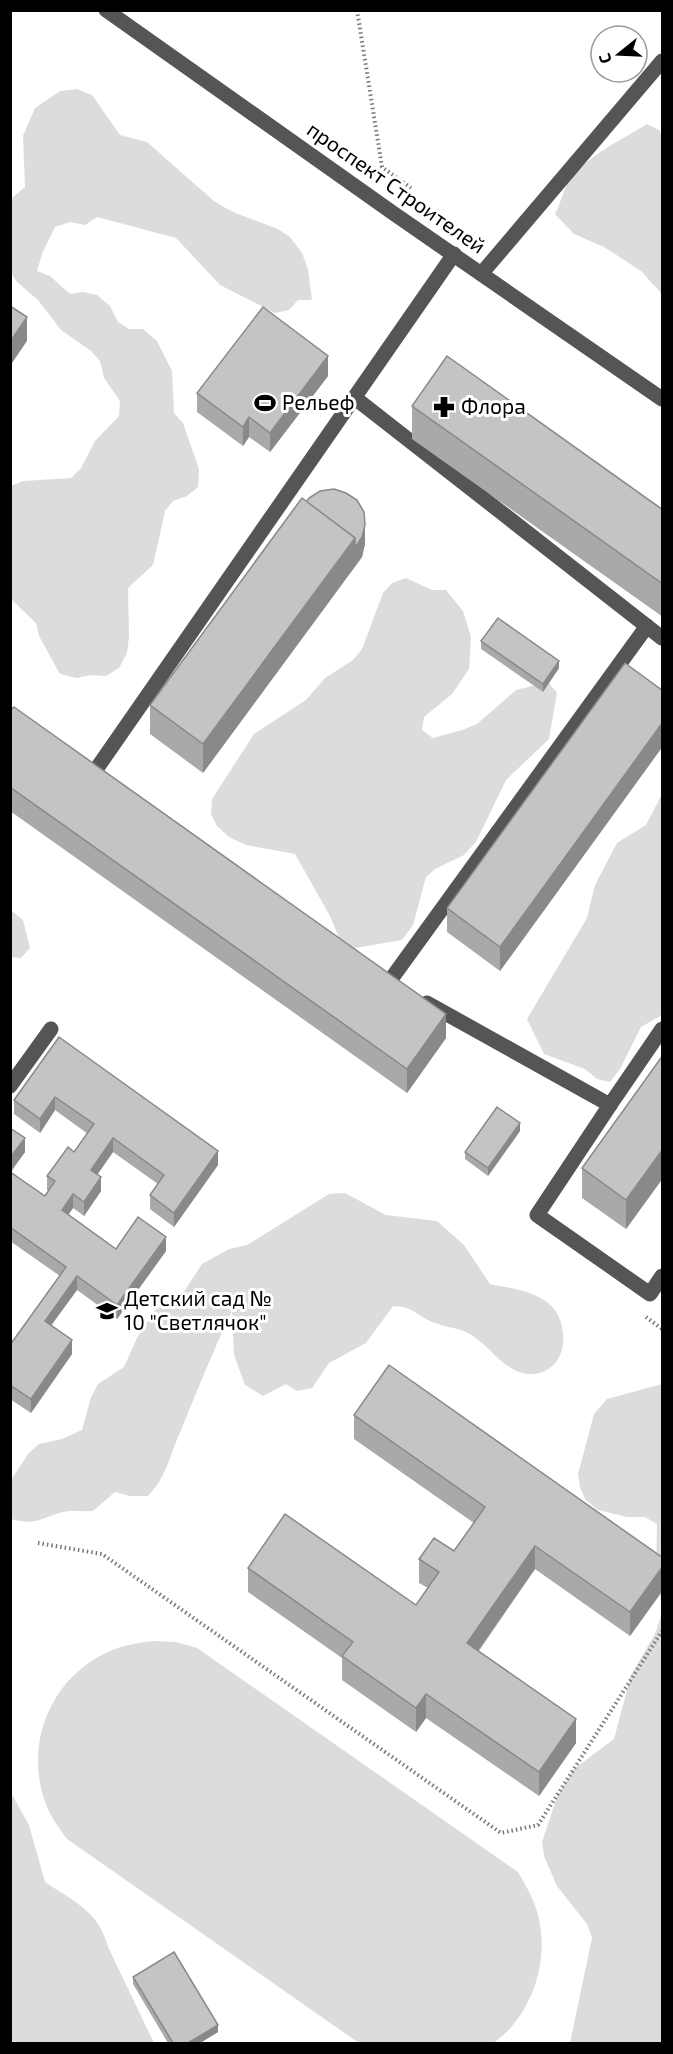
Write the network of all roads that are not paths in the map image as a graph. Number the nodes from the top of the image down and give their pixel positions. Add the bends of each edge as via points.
1 (106, 10) edge
2 (663, 61) edge
3 (454, 254) junction
4 (482, 273) junction
5 (355, 398) junction
6 (663, 399) edge
7 (647, 626) junction
8 (663, 638) edge
9 (96, 771) edge
10 (51, 1029) dead end
11 (663, 1029) edge
12 (10, 1086) edge
13 (610, 1105) junction
14 (663, 1276) edge

1 - 3 street, проспект Строителей
2 - 4 street
3 - 4 street, проспект Строителей
3 - 5 street
4 - 6 street, проспект Строителей
5 - 7 street
5 - 9 street
7 - 8 street
7 - 13 street via 395,984
10 - 12 street
11 - 13 street
13 - 14 street via 537,1215 650,1294

